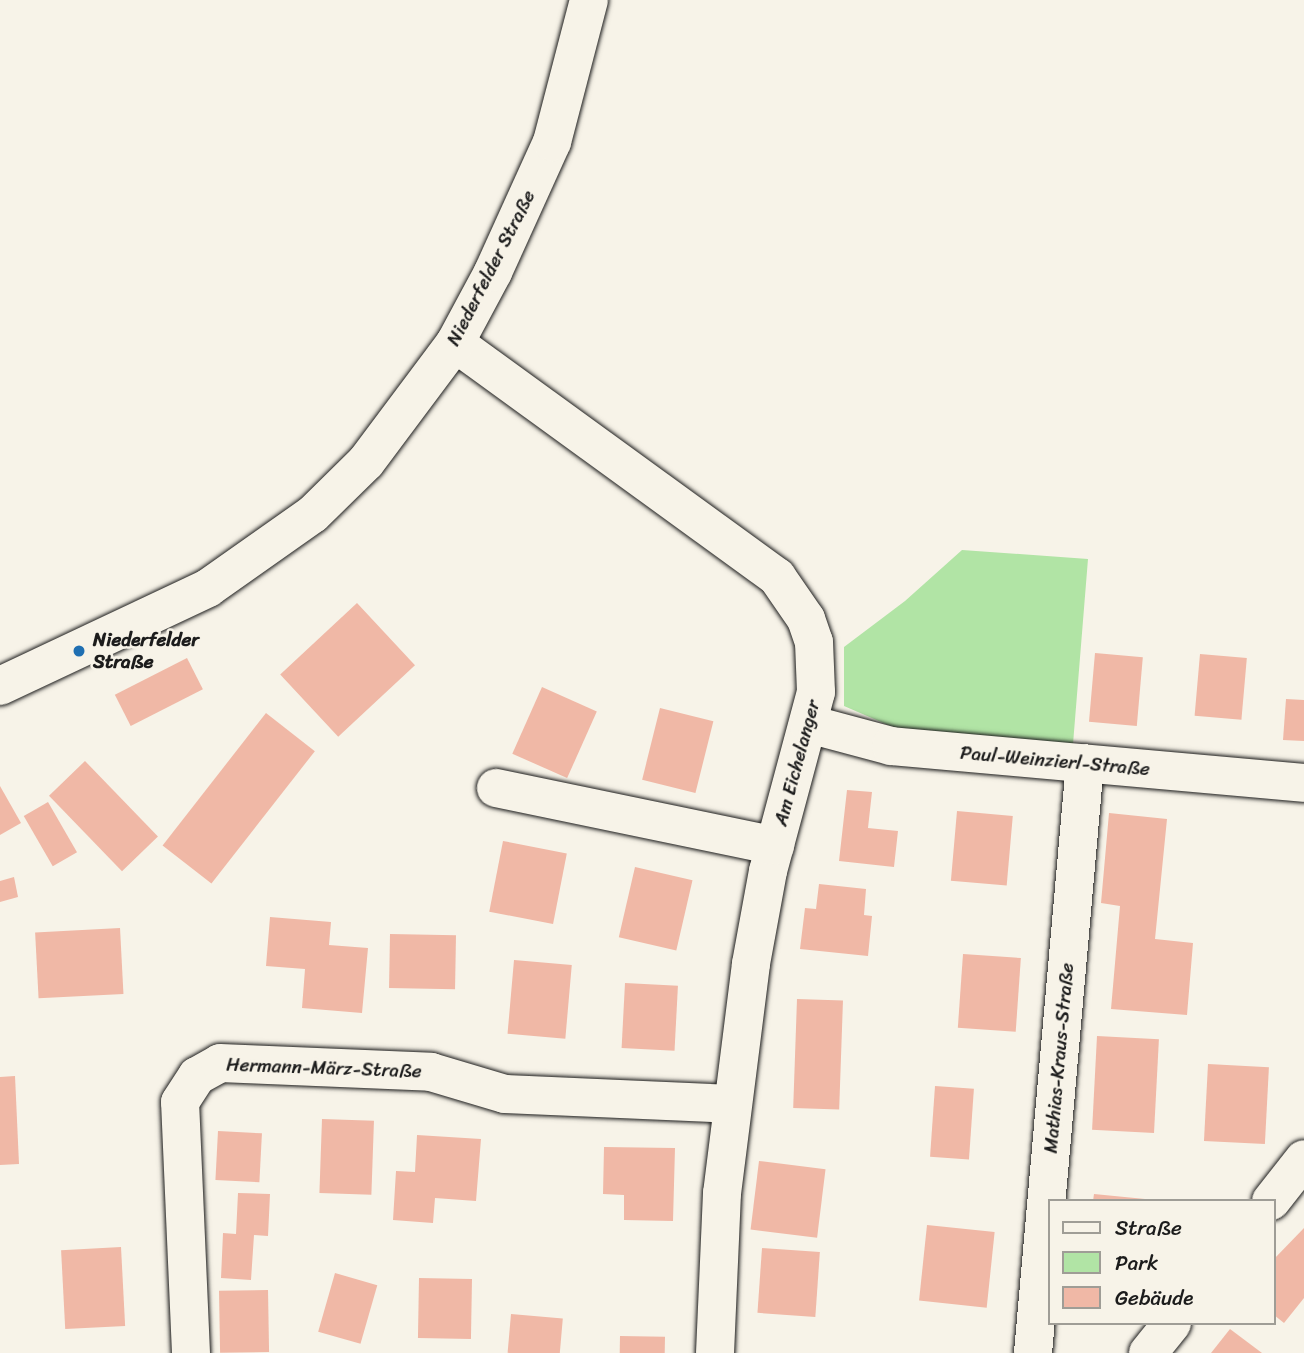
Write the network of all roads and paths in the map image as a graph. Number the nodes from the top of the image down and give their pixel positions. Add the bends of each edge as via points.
1 (589, 0) edge
2 (455, 343) junction
3 (0, 686) edge
4 (809, 724) junction
5 (1085, 764) junction
6 (1304, 783) edge
7 (496, 788) dead end
8 (775, 846) junction
9 (732, 1104) junction
10 (1304, 1159) edge
11 (1273, 1199) edge
12 (1170, 1325) edge
13 (191, 1353) edge
14 (715, 1353) edge
15 (1033, 1353) edge
16 (1149, 1353) edge

1 - 2 street, Niederfelder Straße via 552,142
2 - 3 street, Niederfelder Straße via 366,462 313,514 257,557 154,616
2 - 4 street, Am Eichelanger via 777,576 806,619 814,642 816,692
4 - 5 street, Paul-Weinzierl-Straße via 891,746
4 - 8 street, Am Eichelanger
5 - 6 street, Paul-Weinzierl-Straße
5 - 15 street, Mathias-Kraus-Straße
7 - 8 street
8 - 9 street, Am Eichelanger via 751,964
9 - 13 street, Hermann-März-Straße via 505,1094 431,1072 220,1062 197,1076 180,1102
9 - 14 street, Am Eichelanger via 722,1193
10 - 11 street
12 - 16 street

